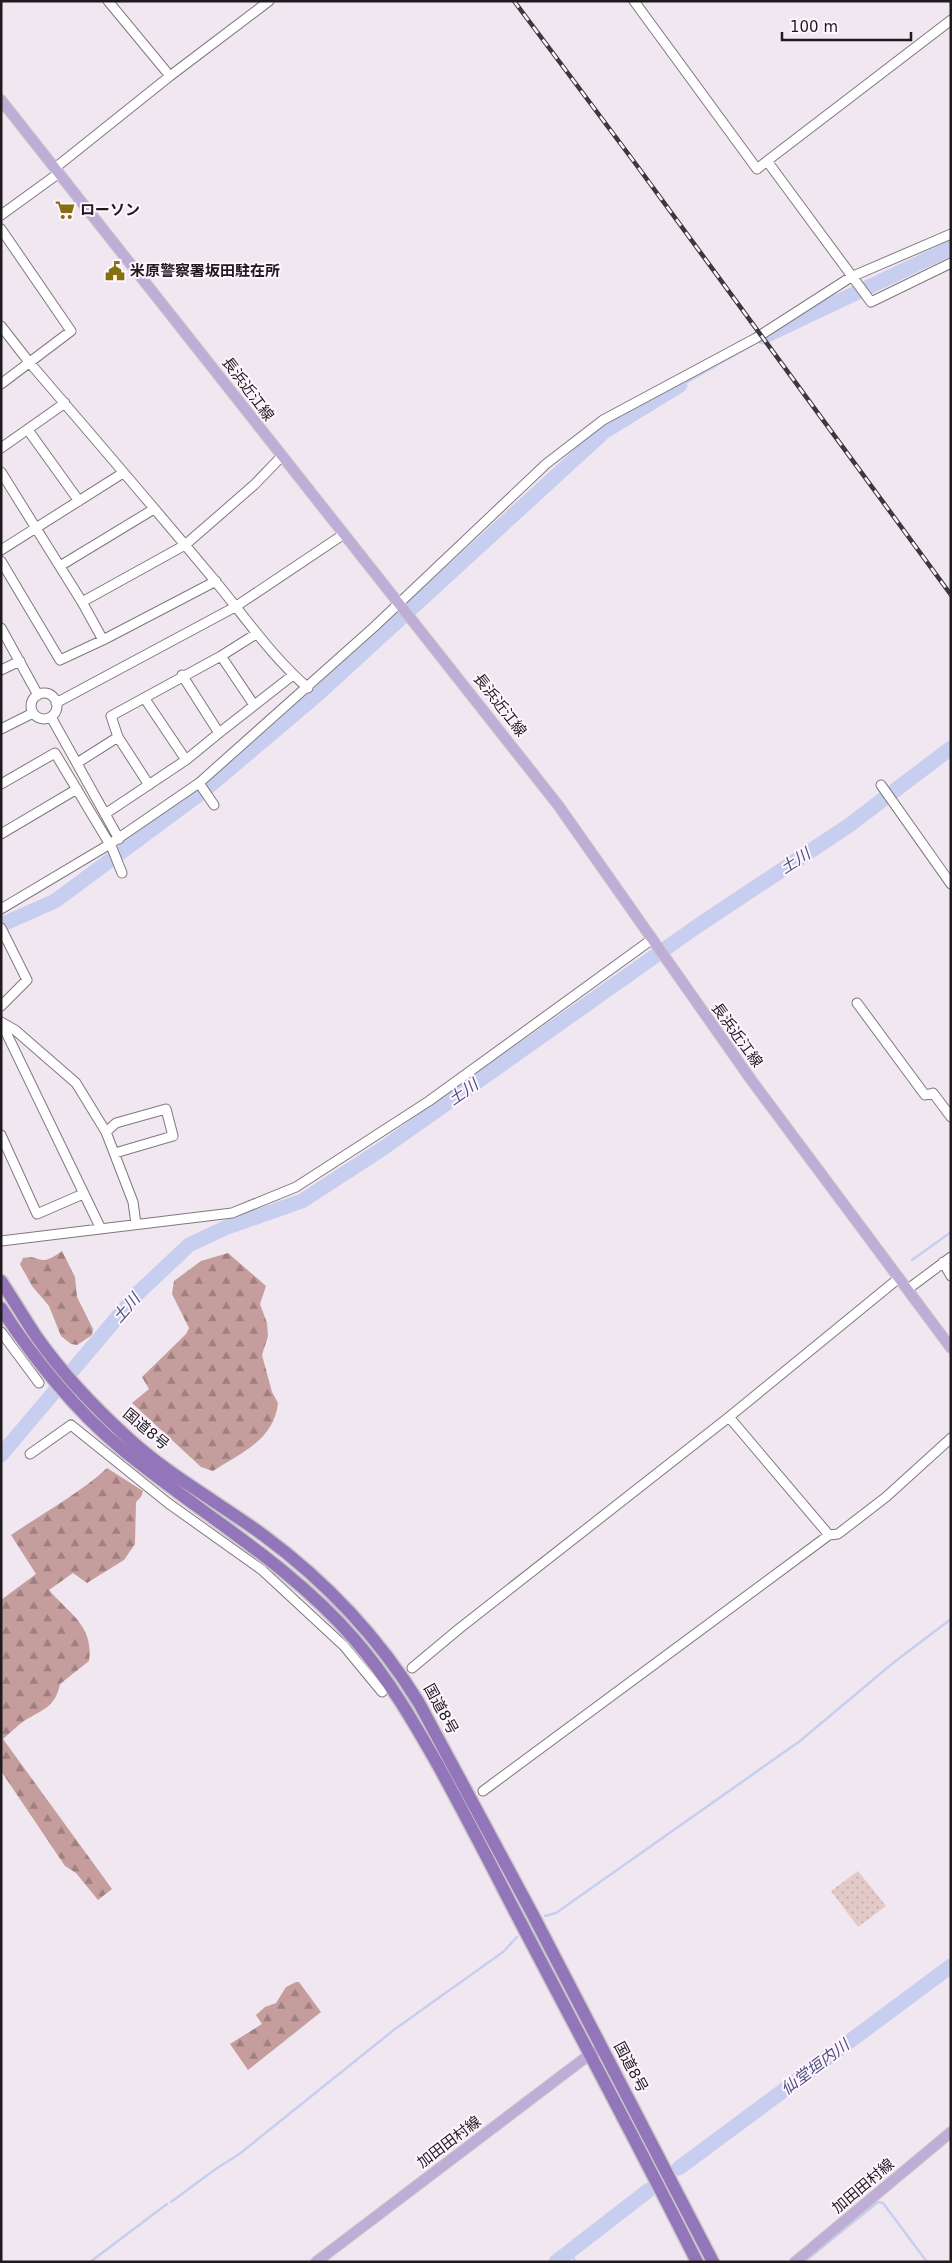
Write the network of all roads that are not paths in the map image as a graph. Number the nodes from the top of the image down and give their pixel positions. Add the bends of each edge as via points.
1 (108, 1) edge
2 (269, 1) edge
3 (634, 1) edge
4 (951, 20) edge
5 (170, 76) junction
6 (1, 100) edge
7 (767, 160) junction
8 (57, 170) junction
9 (1, 215) edge
10 (1, 230) edge
11 (951, 234) edge
12 (951, 263) edge
13 (854, 279) junction
14 (1, 326) edge
15 (29, 362) junction
16 (1, 384) edge
17 (64, 403) junction
18 (28, 430) junction
19 (1, 448) edge
20 (282, 456) junction
21 (1, 472) edge
22 (123, 473) junction
23 (79, 501) junction
24 (154, 509) junction
25 (37, 528) junction
26 (344, 534) junction
27 (185, 545) junction
28 (1, 550) edge
29 (1, 561) edge
30 (60, 566) junction
31 (216, 581) junction
32 (82, 602) junction
33 (399, 603) junction
34 (236, 607) junction
35 (1, 628) edge
36 (256, 634) junction
37 (103, 640) junction
38 (221, 656) junction
39 (20, 661) junction
40 (1, 670) edge
41 (182, 675) junction
42 (293, 675) junction
43 (308, 688) junction
44 (38, 695) junction
45 (145, 698) junction
46 (56, 703) junction
47 (254, 705) junction
48 (33, 713) junction
49 (51, 717) junction
50 (1, 729) edge
51 (219, 733) junction
52 (118, 737) junction
53 (186, 760) junction
54 (77, 763) junction
55 (199, 783) junction
56 (1, 784) edge
57 (149, 785) junction
58 (881, 785) dead end
59 (77, 789) junction
60 (214, 805) dead end
61 (105, 814) junction
62 (1, 834) edge
63 (119, 839) junction
64 (111, 846) junction
65 (122, 872) dead end
66 (951, 884) edge
67 (1, 909) edge
68 (1, 928) edge
69 (653, 942) junction
70 (857, 1003) dead end
71 (1, 1006) edge
72 (1, 1022) edge
73 (951, 1117) edge
74 (106, 1132) junction
75 (1, 1135) edge
76 (115, 1153) junction
77 (83, 1194) junction
78 (136, 1224) junction
79 (100, 1229) junction
80 (1, 1241) edge
81 (951, 1257) edge
82 (942, 1262) junction
83 (951, 1276) edge
84 (899, 1278) junction
85 (1, 1281) edge
86 (908, 1289) junction
87 (1, 1308) edge
88 (1, 1332) edge
89 (951, 1348) edge
90 (39, 1383) dead end
91 (74, 1393) junction
92 (729, 1417) junction
93 (951, 1438) edge
94 (30, 1454) dead end
95 (829, 1535) junction
96 (412, 1668) dead end
97 (382, 1692) dead end
98 (483, 1791) dead end
99 (602, 2048) junction
100 (590, 2055) junction
101 (951, 2132) edge
102 (316, 2262) edge
103 (698, 2262) edge
104 (714, 2262) edge
105 (795, 2262) edge

1 - 5 street
2 - 5 street
3 - 7 street via 758,169
4 - 7 street
5 - 8 street
6 - 8 main road, 長浜近江線
7 - 13 street
8 - 9 street
8 - 20 main road, 長浜近江線
10 - 15 street via 71,331
11 - 13 street
12 - 13 street via 871,302
13 - 33 street via 756,338 603,420 546,464
14 - 15 street
15 - 16 street
15 - 17 street
17 - 18 street
17 - 22 street
18 - 19 street
18 - 23 street
20 - 26 main road, 長浜近江線
20 - 27 street
21 - 25 street
22 - 23 street
22 - 24 street
23 - 25 street
24 - 27 street
24 - 30 street
25 - 28 street
25 - 30 street
26 - 33 main road, 長浜近江線
26 - 34 street
27 - 31 street
27 - 32 street
29 - 37 street via 60,660
30 - 32 street
31 - 34 street
31 - 37 street
32 - 37 street
33 - 43 street
33 - 69 main road, 長浜近江線 via 558,806
34 - 36 street
34 - 46 street
35 - 39 street
36 - 38 street
36 - 42 street
38 - 41 street
38 - 47 street
39 - 40 street
39 - 44 street
41 - 45 street
41 - 51 street
42 - 43 street
42 - 47 street
43 - 55 street
44 - 46 street via 49,694
44 - 48 street via 31,705
45 - 52 street via 111,716
45 - 53 street
46 - 49 street
47 - 51 street
48 - 49 street via 43,719
48 - 50 street
49 - 54 street
51 - 53 street
52 - 54 street
52 - 57 street
53 - 57 street
54 - 61 street
55 - 60 street
55 - 63 street
56 - 59 street via 55,753
57 - 61 street
58 - 66 street
59 - 62 street
59 - 64 street
61 - 63 street
63 - 64 street
64 - 65 street
64 - 67 street
68 - 71 street via 27,980
69 - 78 street via 429,1101 296,1187 232,1213
69 - 84 main road, 長浜近江線
70 - 73 street via 925,1095 933,1093
72 - 74 street via 15,1030 76,1083
72 - 77 street
74 - 76 street
74 - 76 street via 116,1122 166,1109 173,1136
75 - 77 street via 37,1214
76 - 78 street via 133,1202
77 - 79 street
78 - 79 street
79 - 80 street
81 - 82 street
82 - 83 street
82 - 86 street
84 - 86 main road, 長浜近江線
84 - 92 street
85 - 91 highway, 国道8号
86 - 89 main road, 長浜近江線
87 - 91 highway, 国道8号 via 26,1346
88 - 90 street
91 - 99 highway, 国道8号 via 128,1439 264,1535 322,1585 386,1654 424,1712
91 - 100 highway, 国道8号 via 122,1449 311,1595 355,1639 408,1712 465,1814
92 - 95 street
92 - 96 street
93 - 95 street via 886,1497 838,1534
94 - 97 street via 71,1425 168,1504 262,1570 344,1646
95 - 98 street
99 - 100 main road, 加田田村線
99 - 104 highway, 国道8号
100 - 102 main road, 加田田村線
100 - 103 highway, 国道8号
101 - 105 main road, 加田田村線

